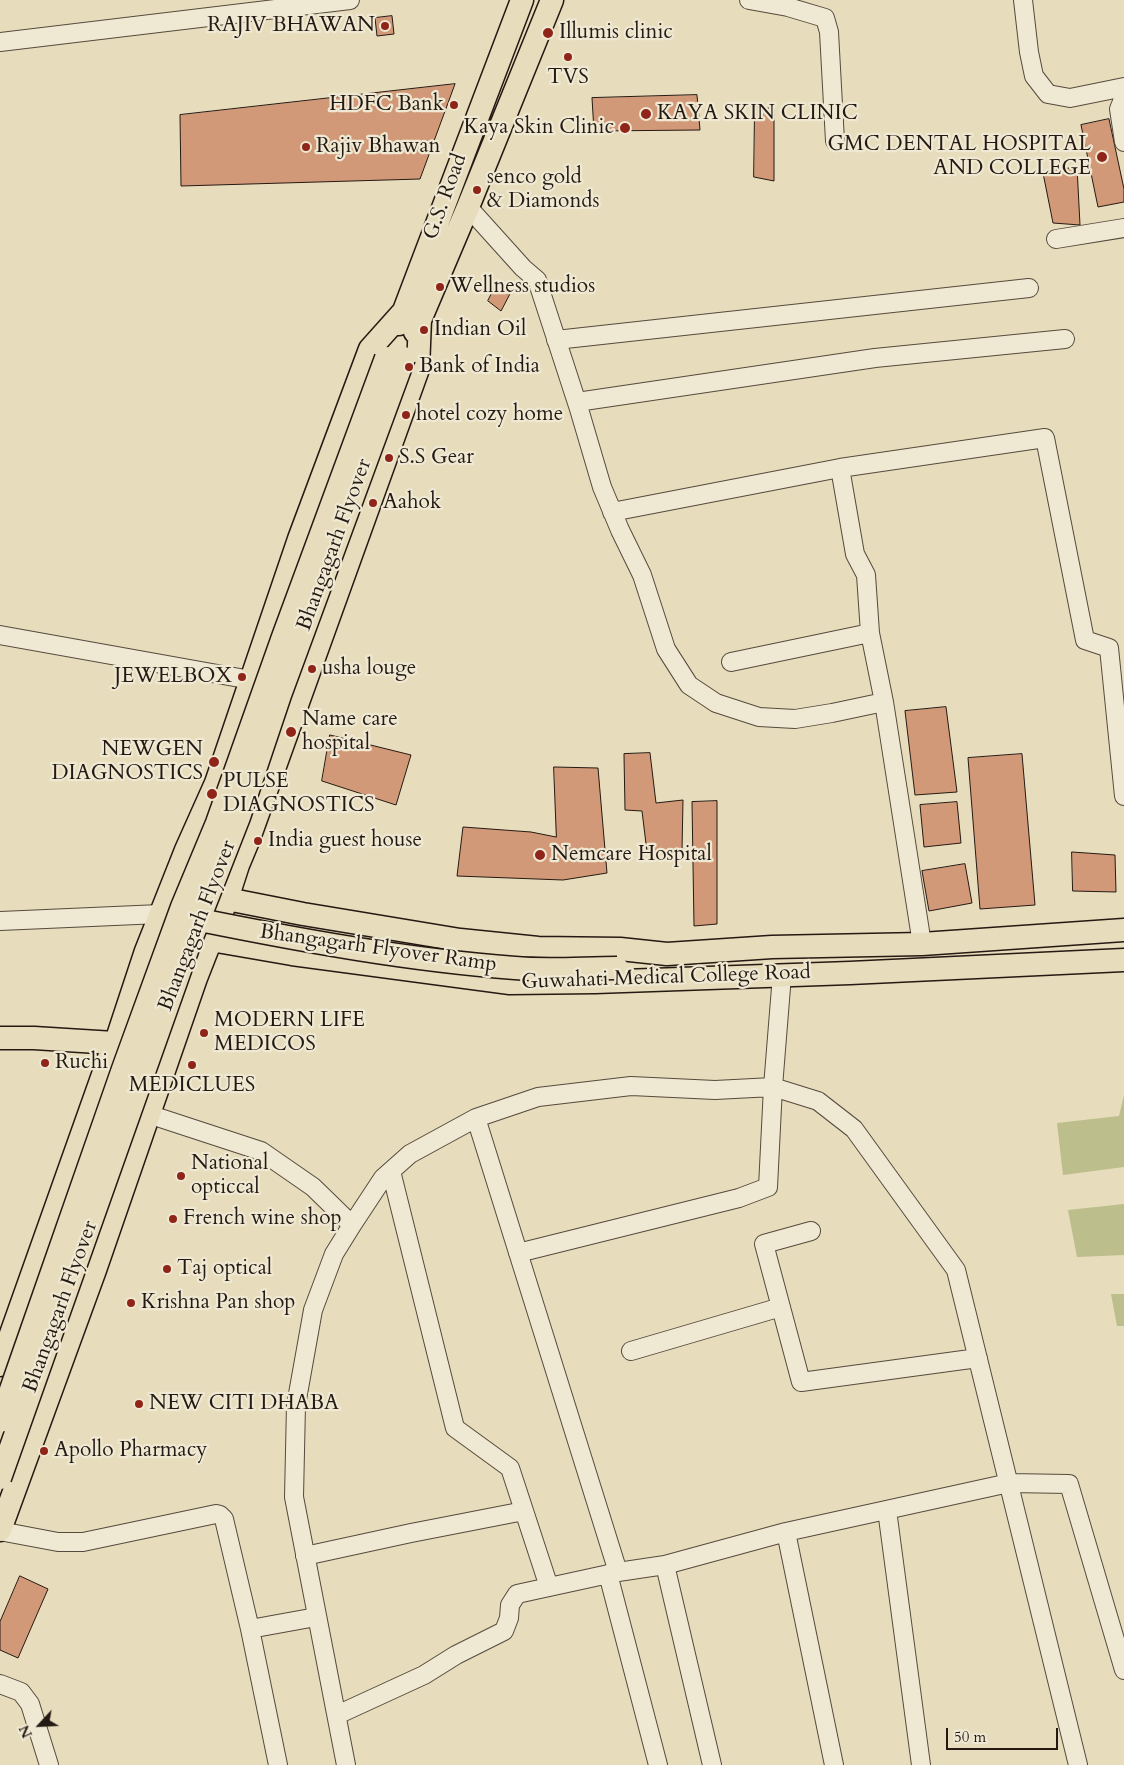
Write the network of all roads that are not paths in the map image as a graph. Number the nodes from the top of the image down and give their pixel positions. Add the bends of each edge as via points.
1 (350, 0) edge
2 (522, 0) edge
3 (749, 0) edge
4 (1023, 0) edge
5 (548, 1) edge
6 (816, 7) edge
7 (0, 42) edge
8 (1124, 87) edge
9 (1124, 97) edge
10 (835, 141) dead end
11 (1124, 142) edge
12 (468, 208) junction
13 (1124, 228) edge
14 (1056, 239) dead end
15 (1029, 288) dead end
16 (412, 315) junction
17 (1065, 339) dead end
18 (556, 340) junction
19 (395, 358) junction
20 (577, 402) junction
21 (840, 468) junction
22 (612, 512) junction
23 (870, 633) junction
24 (0, 635) edge
25 (731, 662) dead end
26 (251, 680) junction
27 (884, 702) junction
28 (1124, 796) edge
29 (189, 843) junction
30 (241, 859) junction
31 (227, 899) junction
32 (160, 914) junction
33 (200, 920) junction
34 (0, 921) edge
35 (1124, 930) edge
36 (211, 940) junction
37 (922, 944) junction
38 (667, 954) junction
39 (1124, 960) edge
40 (647, 968) junction
41 (782, 975) junction
42 (668, 980) junction
43 (0, 1038) edge
44 (113, 1048) junction
45 (0, 1050) edge
46 (168, 1057) junction
47 (773, 1087) junction
48 (148, 1114) junction
49 (476, 1118) junction
50 (391, 1171) junction
51 (352, 1225) junction
52 (811, 1232) dead end
53 (518, 1252) junction
54 (781, 1307) junction
55 (631, 1351) dead end
56 (978, 1358) junction
57 (0, 1365) edge
58 (0, 1421) edge
59 (0, 1478) edge
60 (1009, 1483) junction
61 (887, 1510) junction
62 (524, 1511) junction
63 (0, 1531) edge
64 (786, 1532) junction
65 (305, 1556) junction
66 (664, 1565) junction
67 (613, 1573) junction
68 (549, 1587) junction
69 (316, 1617) junction
70 (250, 1629) junction
71 (1124, 1670) edge
72 (0, 1684) edge
73 (337, 1715) junction
74 (49, 1765) edge
75 (278, 1765) edge
76 (346, 1765) edge
77 (658, 1765) edge
78 (712, 1765) edge
79 (834, 1765) edge
80 (921, 1765) edge
81 (1078, 1765) edge

1 - 7 street
2 - 16 main road, G.S. Road
3 - 6 street via 788,7
4 - 8 street via 1034,76 1048,94 1070,98
5 - 12 main road, G.S. Road
6 - 10 street via 825,18 829,32
9 - 11 street via 1119,109
12 - 16 main road, G.S. Road
12 - 18 street via 537,280
13 - 14 street
15 - 18 street
16 - 19 main road, Bhangagarh Flyover
16 - 26 main road via 370,349 299,539
16 - 30 main road via 418,369
17 - 20 street via 875,358
18 - 20 street
19 - 33 main road, Bhangagarh Flyover, bridge via 239,817
19 - 58 main road, Bhangagarh Flyover, bridge via 283,637 217,823 182,907
20 - 22 street
21 - 22 street
21 - 23 street via 856,554 866,575
21 - 28 street via 1045,438 1085,640 1109,648
22 - 27 street via 642,575 666,649 689,685 716,703 759,717 796,719
23 - 25 street
23 - 27 street
24 - 26 street
26 - 29 main road via 216,783
27 - 37 street
29 - 30 main road
29 - 32 main road
30 - 31 main road
31 - 36 main road
31 - 38 main road, Guwahati Medical College Road via 460,940 538,948 620,948
32 - 34 street
32 - 44 main road
33 - 40 main road, Bhangagarh Flyover Ramp, bridge via 416,958 517,968
33 - 59 main road, Bhangagarh Flyover, bridge
35 - 37 main road, Guwahati Medical College Road
36 - 42 main road, Guwahati Medical College Road via 510,983
36 - 46 main road
37 - 38 main road, Guwahati Medical College Road via 772,947
38 - 40 main road
39 - 41 main road, Guwahati Medical College Road
40 - 42 main road, Bhangagarh Flyover Ramp
41 - 42 main road, Guwahati Medical College Road
41 - 47 street
43 - 44 main road via 34,1038
44 - 45 main road
44 - 46 main road
44 - 57 main road
46 - 48 main road
47 - 49 street via 715,1090 631,1086 538,1097
47 - 53 street via 768,1187 739,1198
47 - 56 street via 818,1101 854,1129 956,1270
48 - 51 street via 261,1150 313,1187
48 - 63 main road via 96,1270
49 - 50 street via 410,1154
49 - 53 street
50 - 51 street
50 - 62 street via 455,1428 510,1468
51 - 65 street via 334,1254 313,1310 296,1405 294,1497
52 - 54 street via 764,1244
53 - 67 street
54 - 55 street
54 - 56 street via 800,1382
56 - 60 street
60 - 61 street
60 - 71 street via 1069,1484
60 - 81 street
61 - 64 street
61 - 80 street
62 - 65 street
62 - 68 street
63 - 70 street via 58,1542 83,1542 220,1515 224,1519
64 - 66 street
64 - 79 street
65 - 69 street
66 - 67 street
66 - 78 street
67 - 68 street
67 - 77 street
68 - 73 street via 517,1594 510,1605 504,1631 424,1675
69 - 70 street
69 - 73 street
70 - 75 street
72 - 74 street via 21,1692 30,1704
73 - 76 street

